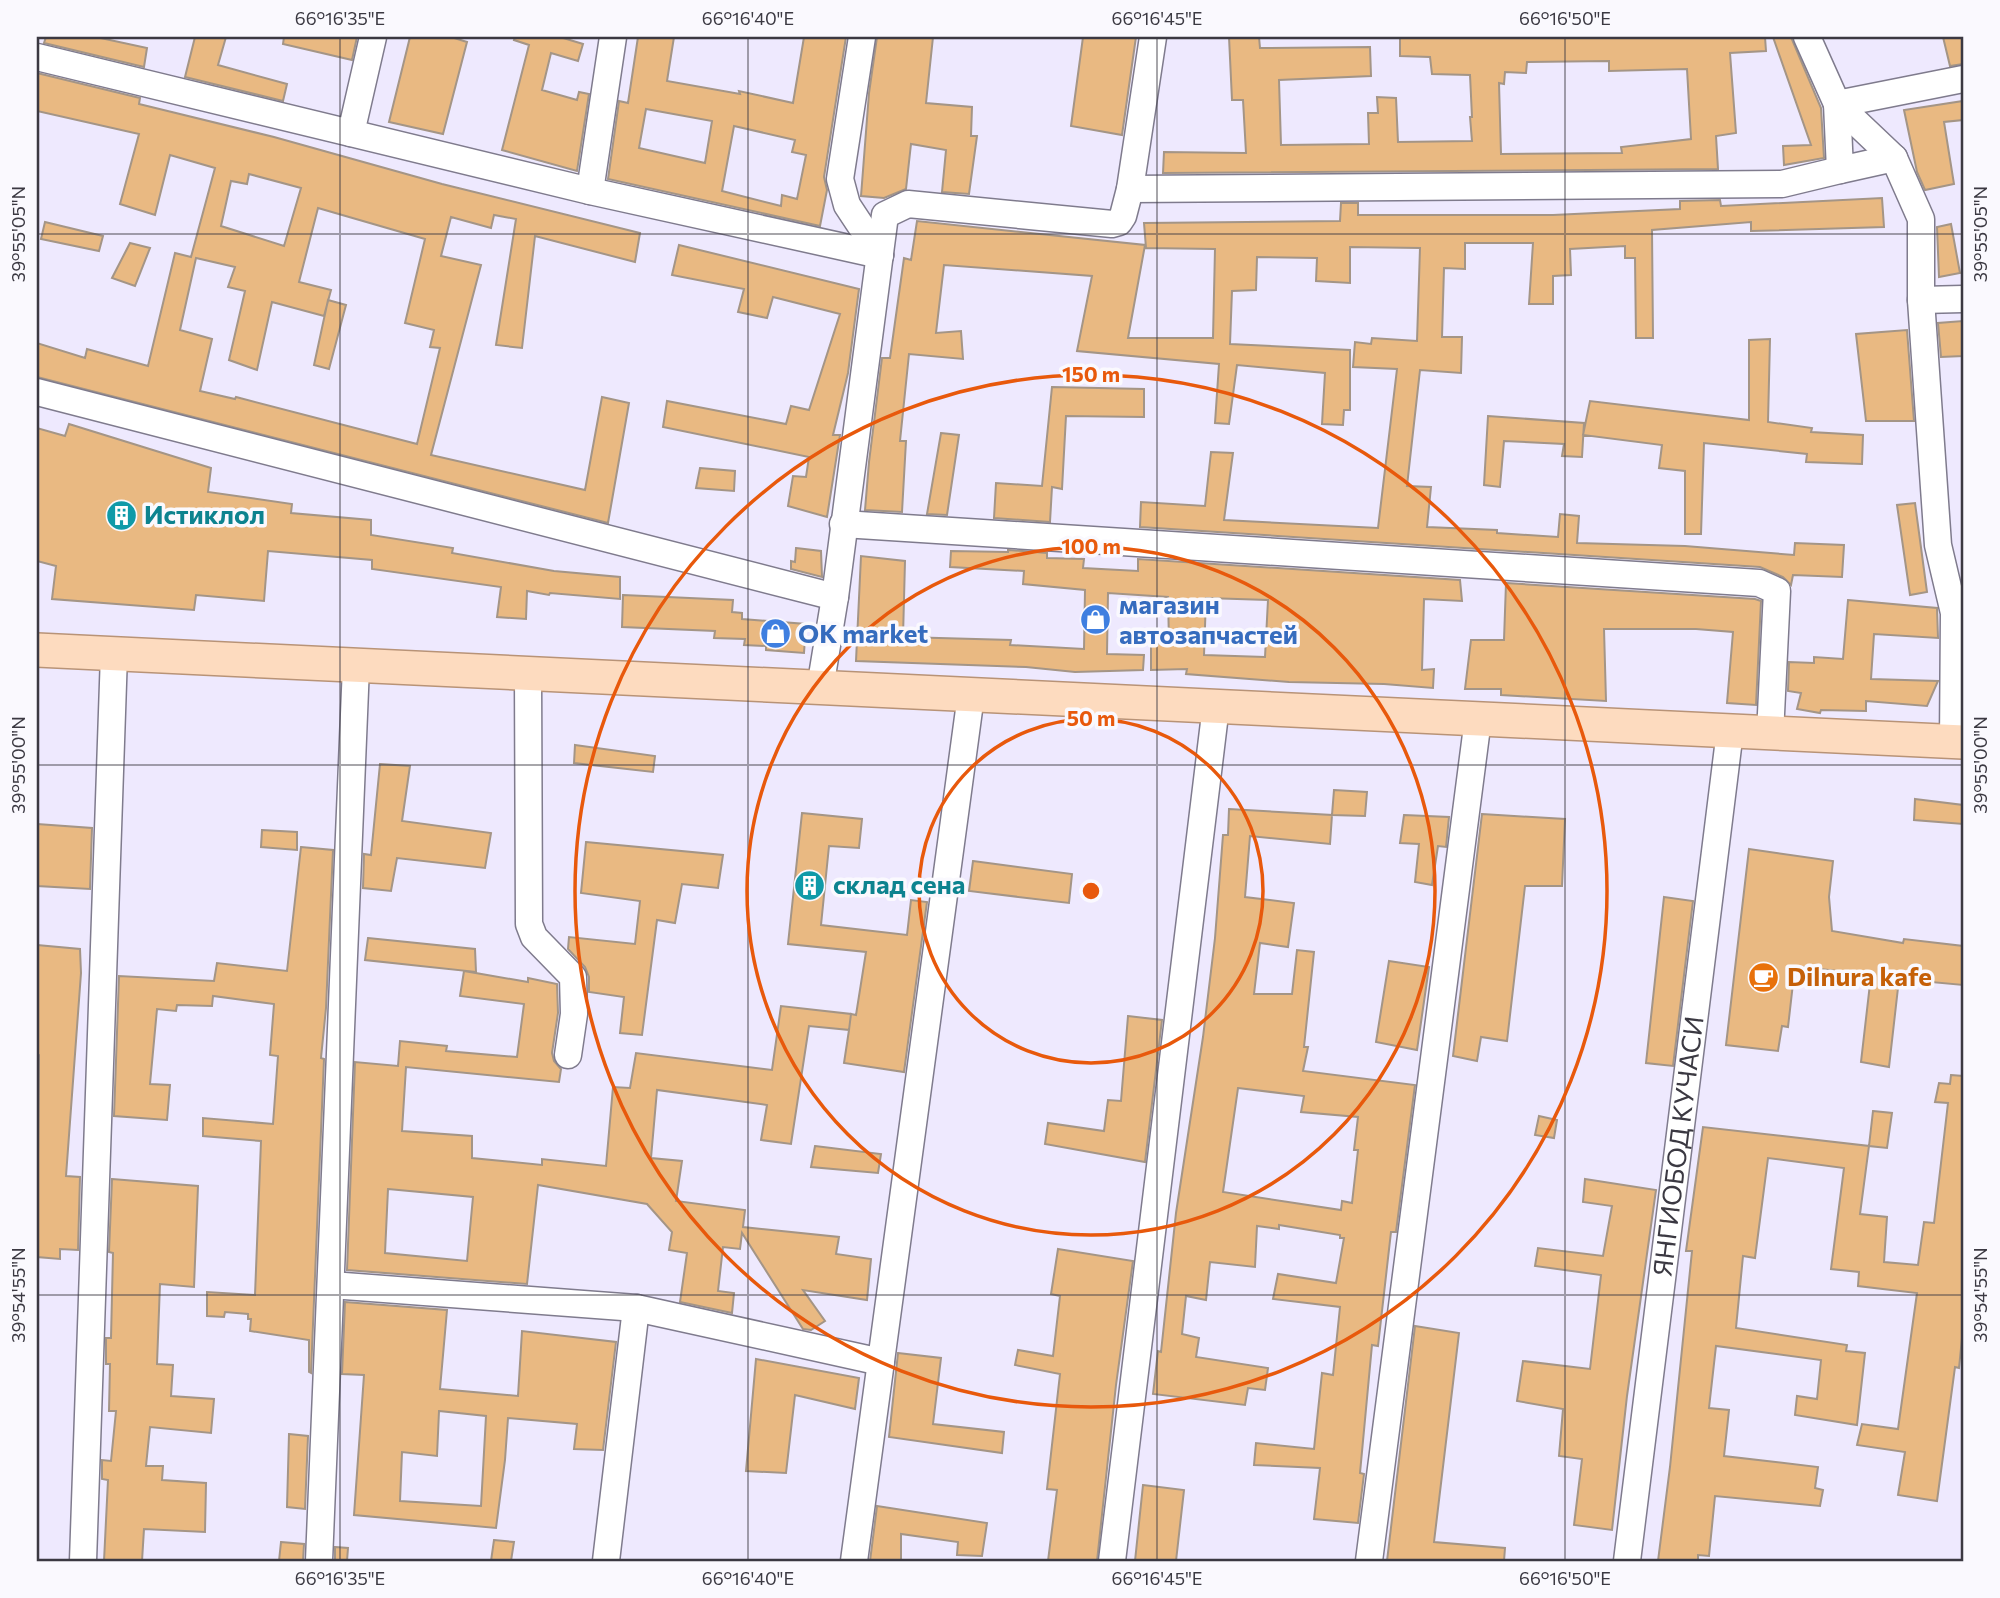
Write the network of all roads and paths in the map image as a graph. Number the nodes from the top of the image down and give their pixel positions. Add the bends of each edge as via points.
1 (373, 37) edge
2 (613, 37) edge
3 (862, 37) edge
4 (1153, 37) edge
5 (1807, 37) edge
6 (37, 57) edge
7 (1963, 79) edge
8 (1837, 104) junction
9 (351, 133) junction
10 (1894, 158) junction
11 (1840, 170) junction
12 (1130, 189) junction
13 (590, 191) junction
14 (880, 255) junction
15 (1963, 299) edge
16 (1921, 300) junction
17 (37, 392) edge
18 (843, 524) junction
19 (835, 597) junction
20 (37, 650) edge
21 (114, 654) junction
22 (356, 666) junction
23 (528, 674) junction
24 (820, 688) junction
25 (971, 695) junction
26 (1216, 706) junction
27 (1478, 719) junction
28 (1730, 731) junction
29 (1770, 734) junction
30 (1958, 742) edge
31 (568, 1055) dead end
32 (331, 1285) junction
33 (636, 1308) junction
34 (881, 1362) junction
35 (83, 1561) edge
36 (319, 1561) edge
37 (606, 1561) edge
38 (854, 1561) edge
39 (1112, 1561) edge
40 (1369, 1561) edge
41 (1627, 1561) edge

1 - 9 street
2 - 13 street
3 - 14 street via 840,179 847,205
4 - 12 street
5 - 8 street
6 - 9 street
7 - 8 street
8 - 10 street
8 - 11 street
9 - 13 street
10 - 11 street
10 - 16 street via 1921,219
11 - 12 street via 1782,184
12 - 14 street via 1124,216 1112,224 908,204 885,215
13 - 14 street
14 - 18 street
15 - 16 street
16 - 30 street via 1938,545 1954,613
17 - 19 street
18 - 19 street
18 - 29 street via 1759,583 1777,591
19 - 24 street
20 - 21 main road
21 - 22 main road
21 - 35 street
22 - 23 main road
22 - 32 street
23 - 24 main road
23 - 31 street via 529,925 534,937 573,977
24 - 25 main road
25 - 26 main road
25 - 34 street
26 - 27 main road
26 - 39 street
27 - 28 main road
27 - 40 street
28 - 29 main road
28 - 41 street, ЯНГИОБОД КУЧАСИ
29 - 30 main road
32 - 33 street
32 - 36 street
33 - 34 street
33 - 37 street
34 - 38 street

